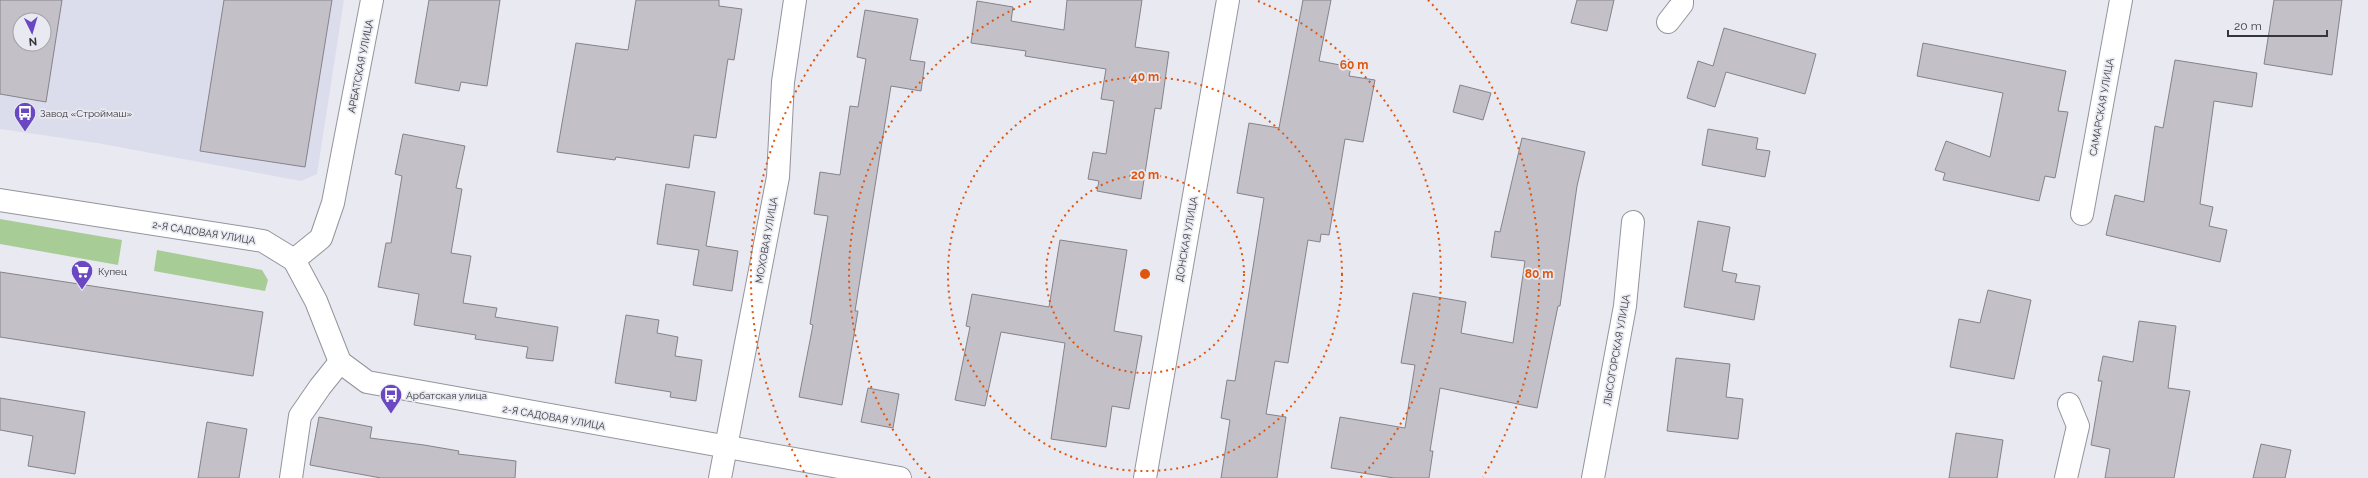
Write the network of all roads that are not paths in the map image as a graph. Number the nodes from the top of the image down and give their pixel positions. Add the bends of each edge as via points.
1 (372, 0) edge
2 (795, 0) edge
3 (1228, 0) edge
4 (1682, 0) edge
5 (2121, 0) edge
6 (1668, 22) dead end
7 (0, 200) edge
8 (2082, 214) dead end
9 (1633, 222) dead end
10 (294, 260) junction
11 (340, 362) junction
12 (2069, 404) dead end
13 (726, 448) junction
14 (291, 478) edge
15 (720, 478) edge
16 (900, 478) edge
17 (1145, 478) edge
18 (1593, 478) edge
19 (2066, 478) edge

1 - 10 street, АРБАТСКАЯ УЛИЦА via 333,203 320,238
2 - 13 street, МОХОВАЯ УЛИЦА via 783,82 778,177
3 - 17 street, ДОНСКАЯ УЛИЦА
4 - 6 street via 1682,4
5 - 8 street, САМАРСКАЯ УЛИЦА
7 - 10 street, 2-Я САДОВАЯ УЛИЦА via 263,241
9 - 18 street, ЛЫСОГОРСКАЯ УЛИЦА via 1625,306
10 - 11 street via 316,301
11 - 13 street, 2-Я САДОВАЯ УЛИЦА via 367,382
11 - 14 street via 300,416
12 - 19 street via 2078,426
13 - 15 street, МОХОВАЯ УЛИЦА
13 - 16 street, 2-Я САДОВАЯ УЛИЦА

